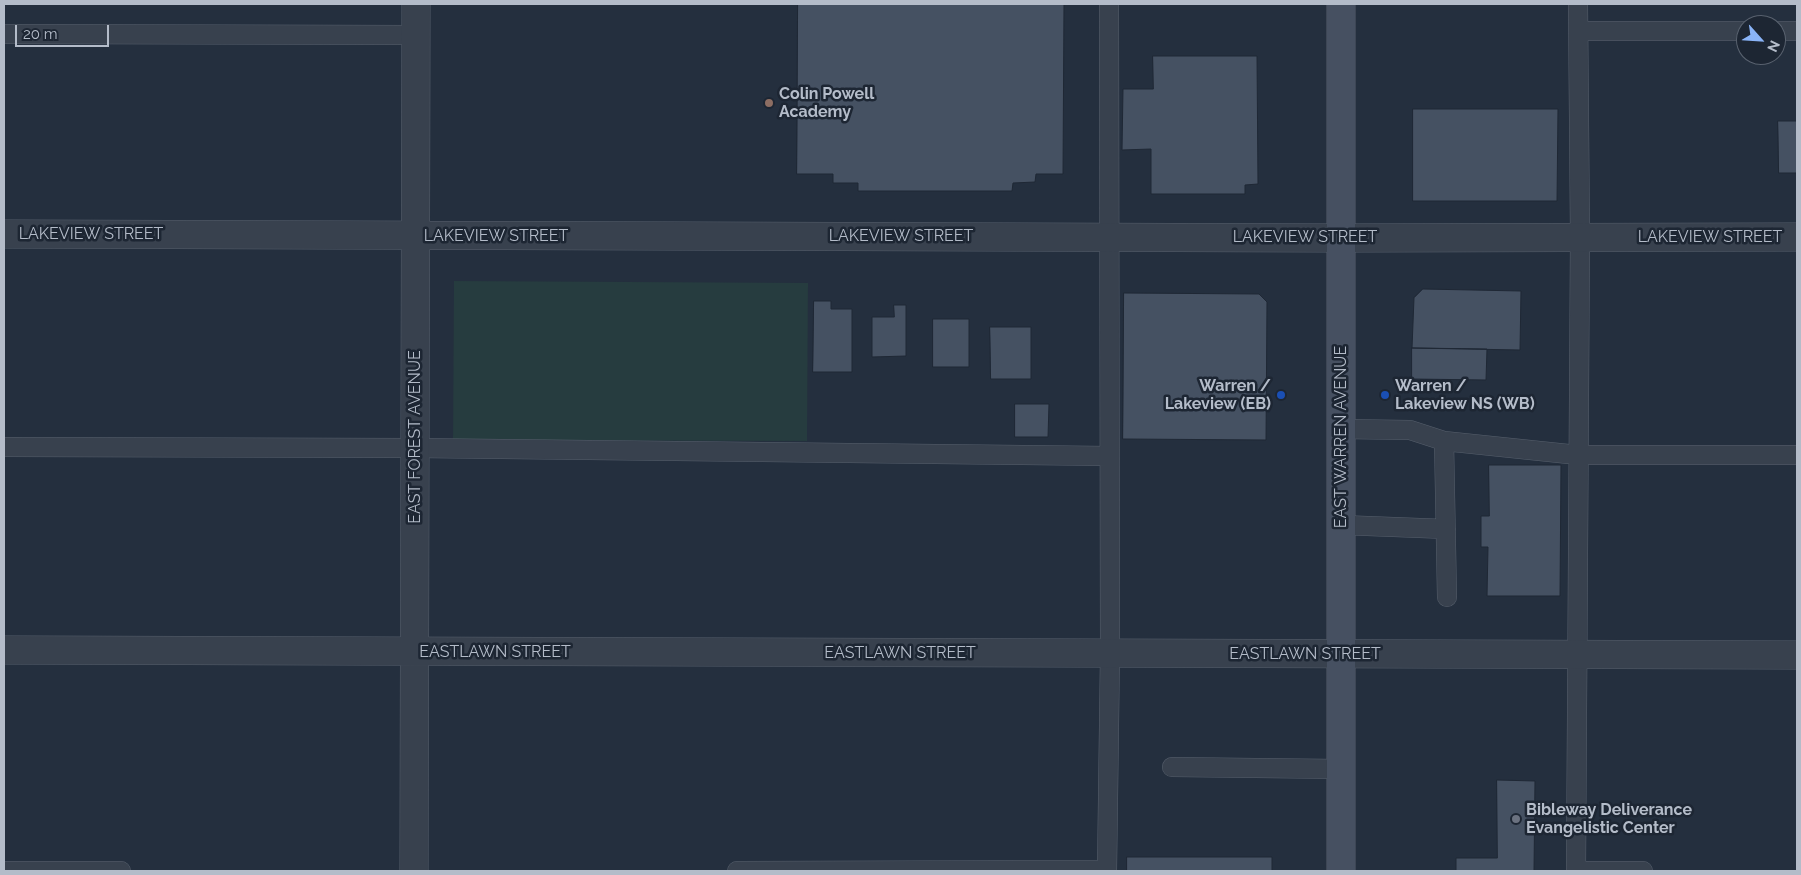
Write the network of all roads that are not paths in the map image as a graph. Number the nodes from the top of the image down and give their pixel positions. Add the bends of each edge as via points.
1 (416, 4) edge
2 (1109, 4) edge
3 (1341, 4) edge
4 (1578, 4) edge
5 (1579, 31) junction
6 (1736, 31) edge
7 (4, 34) edge
8 (416, 35) junction
9 (4, 234) edge
10 (416, 236) junction
11 (1108, 236) junction
12 (1580, 237) junction
13 (1797, 237) edge
14 (1341, 238) junction
15 (1341, 429) junction
16 (1444, 441) junction
17 (4, 447) edge
18 (415, 448) junction
19 (1578, 454) junction
20 (1797, 455) edge
21 (1109, 456) junction
22 (1340, 525) junction
23 (1446, 529) junction
24 (1447, 597) dead end
25 (4, 650) edge
26 (414, 652) junction
27 (1110, 654) junction
28 (1340, 654) junction
29 (1577, 654) junction
30 (1797, 655) edge
31 (1172, 767) dead end
32 (1340, 769) junction
33 (4, 871) edge
34 (121, 871) edge
35 (414, 871) edge
36 (737, 871) edge
37 (1107, 871) edge
38 (1340, 871) edge
39 (1576, 871) edge
40 (1643, 871) edge

1 - 8 street, EAST FOREST AVENUE
2 - 11 lane
3 - 14 main road, EAST WARREN AVENUE
4 - 5 lane
5 - 6 lane
5 - 12 lane
7 - 8 lane
8 - 10 street, EAST FOREST AVENUE
9 - 10 street, LAKEVIEW STREET
10 - 11 street, LAKEVIEW STREET
10 - 18 street, EAST FOREST AVENUE
11 - 14 street, LAKEVIEW STREET
11 - 21 lane
12 - 13 street, LAKEVIEW STREET
12 - 14 street, LAKEVIEW STREET
12 - 19 lane
14 - 15 main road, EAST WARREN AVENUE
15 - 16 lane via 1410,430
15 - 22 main road, EAST WARREN AVENUE
16 - 19 lane
16 - 23 lane
17 - 18 lane
18 - 21 lane
18 - 26 street, EAST FOREST AVENUE
19 - 20 lane
19 - 29 lane
21 - 27 lane
22 - 23 lane
22 - 28 main road, EAST WARREN AVENUE
23 - 24 lane
25 - 26 street, EASTLAWN STREET
26 - 27 street, EASTLAWN STREET
26 - 35 street, EAST FOREST AVENUE
27 - 28 street, EASTLAWN STREET
27 - 37 lane
28 - 29 street, EASTLAWN STREET
28 - 32 main road, EAST WARREN AVENUE
29 - 30 street, EASTLAWN STREET
29 - 39 lane
31 - 32 lane
32 - 38 main road, EAST WARREN AVENUE
33 - 34 lane
36 - 37 lane
39 - 40 lane

